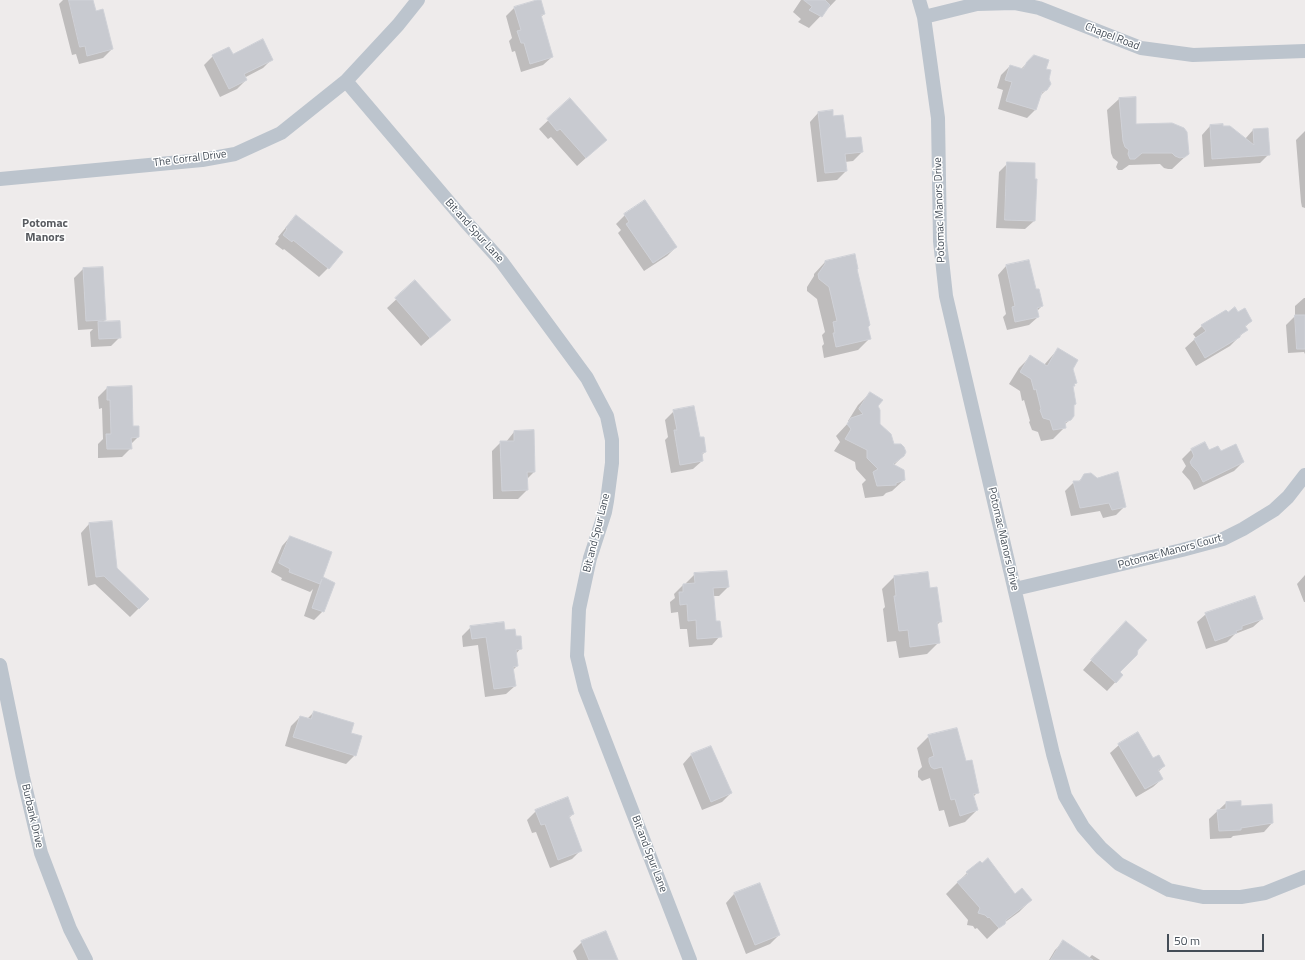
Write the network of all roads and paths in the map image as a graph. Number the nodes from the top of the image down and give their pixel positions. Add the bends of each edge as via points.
1 (418, 0) edge
2 (920, 0) edge
3 (924, 17) junction
4 (1305, 51) edge
5 (346, 81) junction
6 (0, 179) edge
7 (1305, 476) edge
8 (1015, 589) junction
9 (0, 665) edge
10 (1305, 877) edge
11 (86, 960) edge
12 (690, 960) edge

1 - 5 street, The Corral Drive
2 - 3 street, Potomac Manors Drive
3 - 4 street, Chapel Road via 977,4 1014,3 1040,8 1141,48 1193,55
3 - 8 street, Potomac Manors Drive via 938,118 940,240 946,296
5 - 6 street, The Corral Drive via 281,133 235,154 202,160
5 - 12 street, Bit and Spur Lane via 501,261 587,378 607,416 612,440 612,463 605,512 590,558 579,609 577,656 585,689
7 - 8 street, Potomac Manors Court via 1288,498 1274,510 1223,539
8 - 10 street, Potomac Manors Drive via 1065,796 1083,827 1101,848 1119,864 1169,890 1203,897 1241,897 1265,893
9 - 11 street, Burbank Drive via 41,853 70,929

